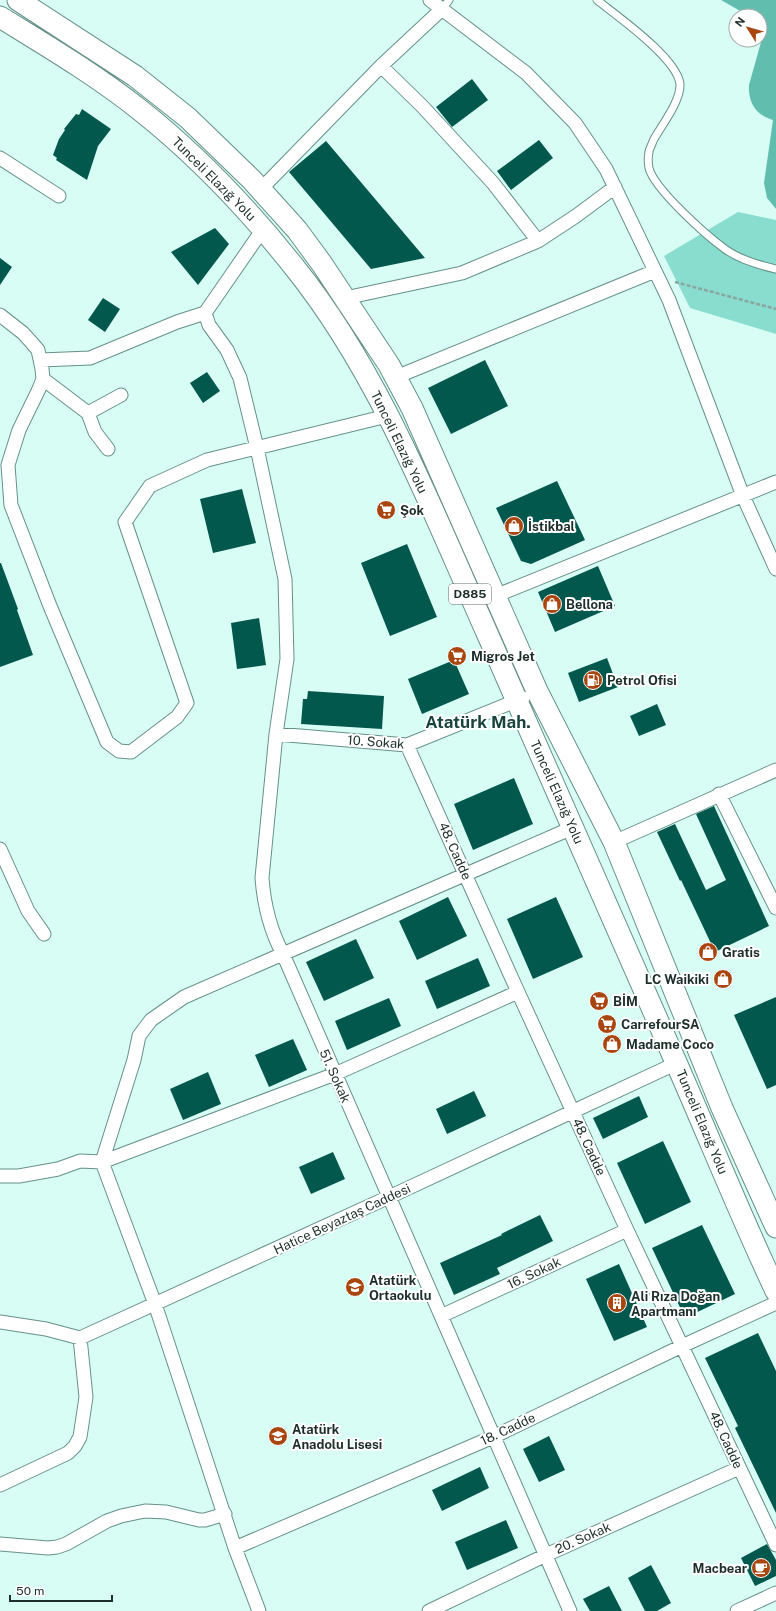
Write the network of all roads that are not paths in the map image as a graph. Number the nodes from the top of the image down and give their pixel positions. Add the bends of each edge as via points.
1 (18, 0) edge
2 (430, 0) edge
3 (598, 0) edge
4 (443, 3) edge
5 (0, 17) edge
6 (381, 66) junction
7 (0, 158) edge
8 (615, 187) junction
9 (261, 189) junction
10 (59, 196) dead end
11 (263, 229) junction
12 (538, 241) junction
13 (776, 269) edge
14 (657, 275) junction
15 (345, 298) junction
16 (205, 313) junction
17 (0, 315) edge
18 (41, 360) junction
19 (396, 378) junction
20 (43, 379) junction
21 (121, 395) dead end
22 (88, 413) junction
23 (387, 416) junction
24 (258, 448) junction
25 (108, 449) dead end
26 (776, 482) edge
27 (743, 496) junction
28 (6, 507) edge
29 (776, 569) edge
30 (495, 596) junction
31 (537, 691) junction
32 (517, 701) junction
33 (276, 734) junction
34 (408, 745) junction
35 (776, 770) edge
36 (719, 794) junction
37 (572, 828) junction
38 (614, 842) junction
39 (0, 849) edge
40 (465, 874) junction
41 (776, 908) edge
42 (44, 934) dead end
43 (283, 954) junction
44 (518, 992) junction
45 (676, 1063) junction
46 (335, 1074) junction
47 (573, 1112) junction
48 (102, 1162) junction
49 (0, 1176) edge
50 (388, 1197) junction
51 (771, 1205) edge
52 (776, 1227) edge
53 (627, 1230) junction
54 (776, 1292) edge
55 (776, 1303) edge
56 (155, 1304) junction
57 (441, 1316) junction
58 (0, 1322) edge
59 (80, 1338) junction
60 (682, 1346) junction
61 (493, 1437) junction
62 (739, 1468) junction
63 (0, 1485) edge
64 (225, 1514) junction
65 (0, 1544) edge
66 (776, 1545) edge
67 (235, 1548) junction
68 (546, 1555) junction
69 (776, 1592) edge
70 (259, 1611) edge
71 (429, 1611) edge
72 (570, 1611) edge
73 (737, 1611) edge

1 - 9 main road, Tunceli Elazığ Yolu / D885 via 135,76 188,118
2 - 4 street
3 - 13 lane via 656,48 680,83 676,100 649,151 649,168 661,189 697,226 726,250 745,260
4 - 6 street
4 - 8 street via 526,73 575,123
5 - 11 main road, Tunceli Elazığ Yolu / D885 via 73,62 140,110 201,162
6 - 9 street
6 - 12 street via 493,183
7 - 10 street
8 - 12 street
8 - 14 street
9 - 15 main road, Tunceli Elazığ Yolu / D885 via 297,230
11 - 16 street
11 - 23 main road, Tunceli Elazığ Yolu / D885 via 331,317
12 - 15 street via 462,273
14 - 19 street
14 - 27 street via 669,300
15 - 19 main road, Tunceli Elazığ Yolu / D885
16 - 18 street via 90,358
16 - 24 street, 51. Sokak via 210,325 228,350 240,378
17 - 18 street via 23,333 38,350
18 - 20 street
19 - 30 main road, Tunceli Elazığ Yolu / D885 via 412,408
20 - 22 street
20 - 28 street via 19,430 8,465
21 - 22 street
22 - 25 street via 95,432
23 - 24 street
23 - 32 main road, Tunceli Elazığ Yolu / D885 via 419,481
24 - 28 street via 207,460 150,486 125,522 187,703 177,716 131,752 119,752 107,742
24 - 33 street, 51. Sokak via 285,579 287,659
26 - 27 street
27 - 29 street
27 - 30 street
30 - 31 main road, Tunceli Elazığ Yolu / D885
31 - 32 street, 10. Sokak
31 - 38 main road, Tunceli Elazığ Yolu / D885
32 - 34 street, 10. Sokak
32 - 37 main road, Tunceli Elazığ Yolu / D885
33 - 34 street, 10. Sokak
33 - 43 street, 51. Sokak via 262,878 263,900 275,940
34 - 40 street, 48. Cadde
35 - 36 street
36 - 38 street
36 - 41 street
37 - 40 street
37 - 45 main road, Tunceli Elazığ Yolu / D885
38 - 51 main road, Tunceli Elazığ Yolu / D885 via 722,1108
39 - 42 street via 28,912
40 - 43 street
40 - 44 street, 48. Cadde
43 - 46 street, 51. Sokak
43 - 48 street via 184,997 151,1020 139,1036
44 - 46 street
44 - 47 street, 48. Cadde
45 - 47 street, Hatice Beyaztaş Caddesi
45 - 54 main road, Tunceli Elazığ Yolu / D885
46 - 48 street
46 - 50 street, 51. Sokak
47 - 50 street, Hatice Beyaztaş Caddesi
47 - 53 street, 48. Cadde
48 - 49 street via 80,1161 58,1169 19,1176
48 - 56 street
50 - 56 street, Hatice Beyaztaş Caddesi
50 - 57 street, 51. Sokak
51 - 52 main road, Tunceli Elazığ Yolu / D885
53 - 57 street, 16. Sokak
53 - 60 street, 48. Cadde
55 - 60 street, 18. Cadde
56 - 59 street, Hatice Beyaztaş Caddesi
56 - 64 street
57 - 61 street, 51. Sokak
58 - 59 street via 46,1329
59 - 63 street via 86,1397 80,1437 68,1453
60 - 61 street, 18. Cadde
60 - 62 street, 48. Cadde
61 - 67 street, 18. Cadde
61 - 68 street, 51. Sokak
62 - 66 street, 48. Cadde
62 - 68 street, 20. Sokak
64 - 65 street via 199,1520 166,1512 145,1512 107,1521 57,1547
64 - 67 street
67 - 70 street
68 - 71 street, 20. Sokak
68 - 72 street, 51. Sokak
69 - 73 street

